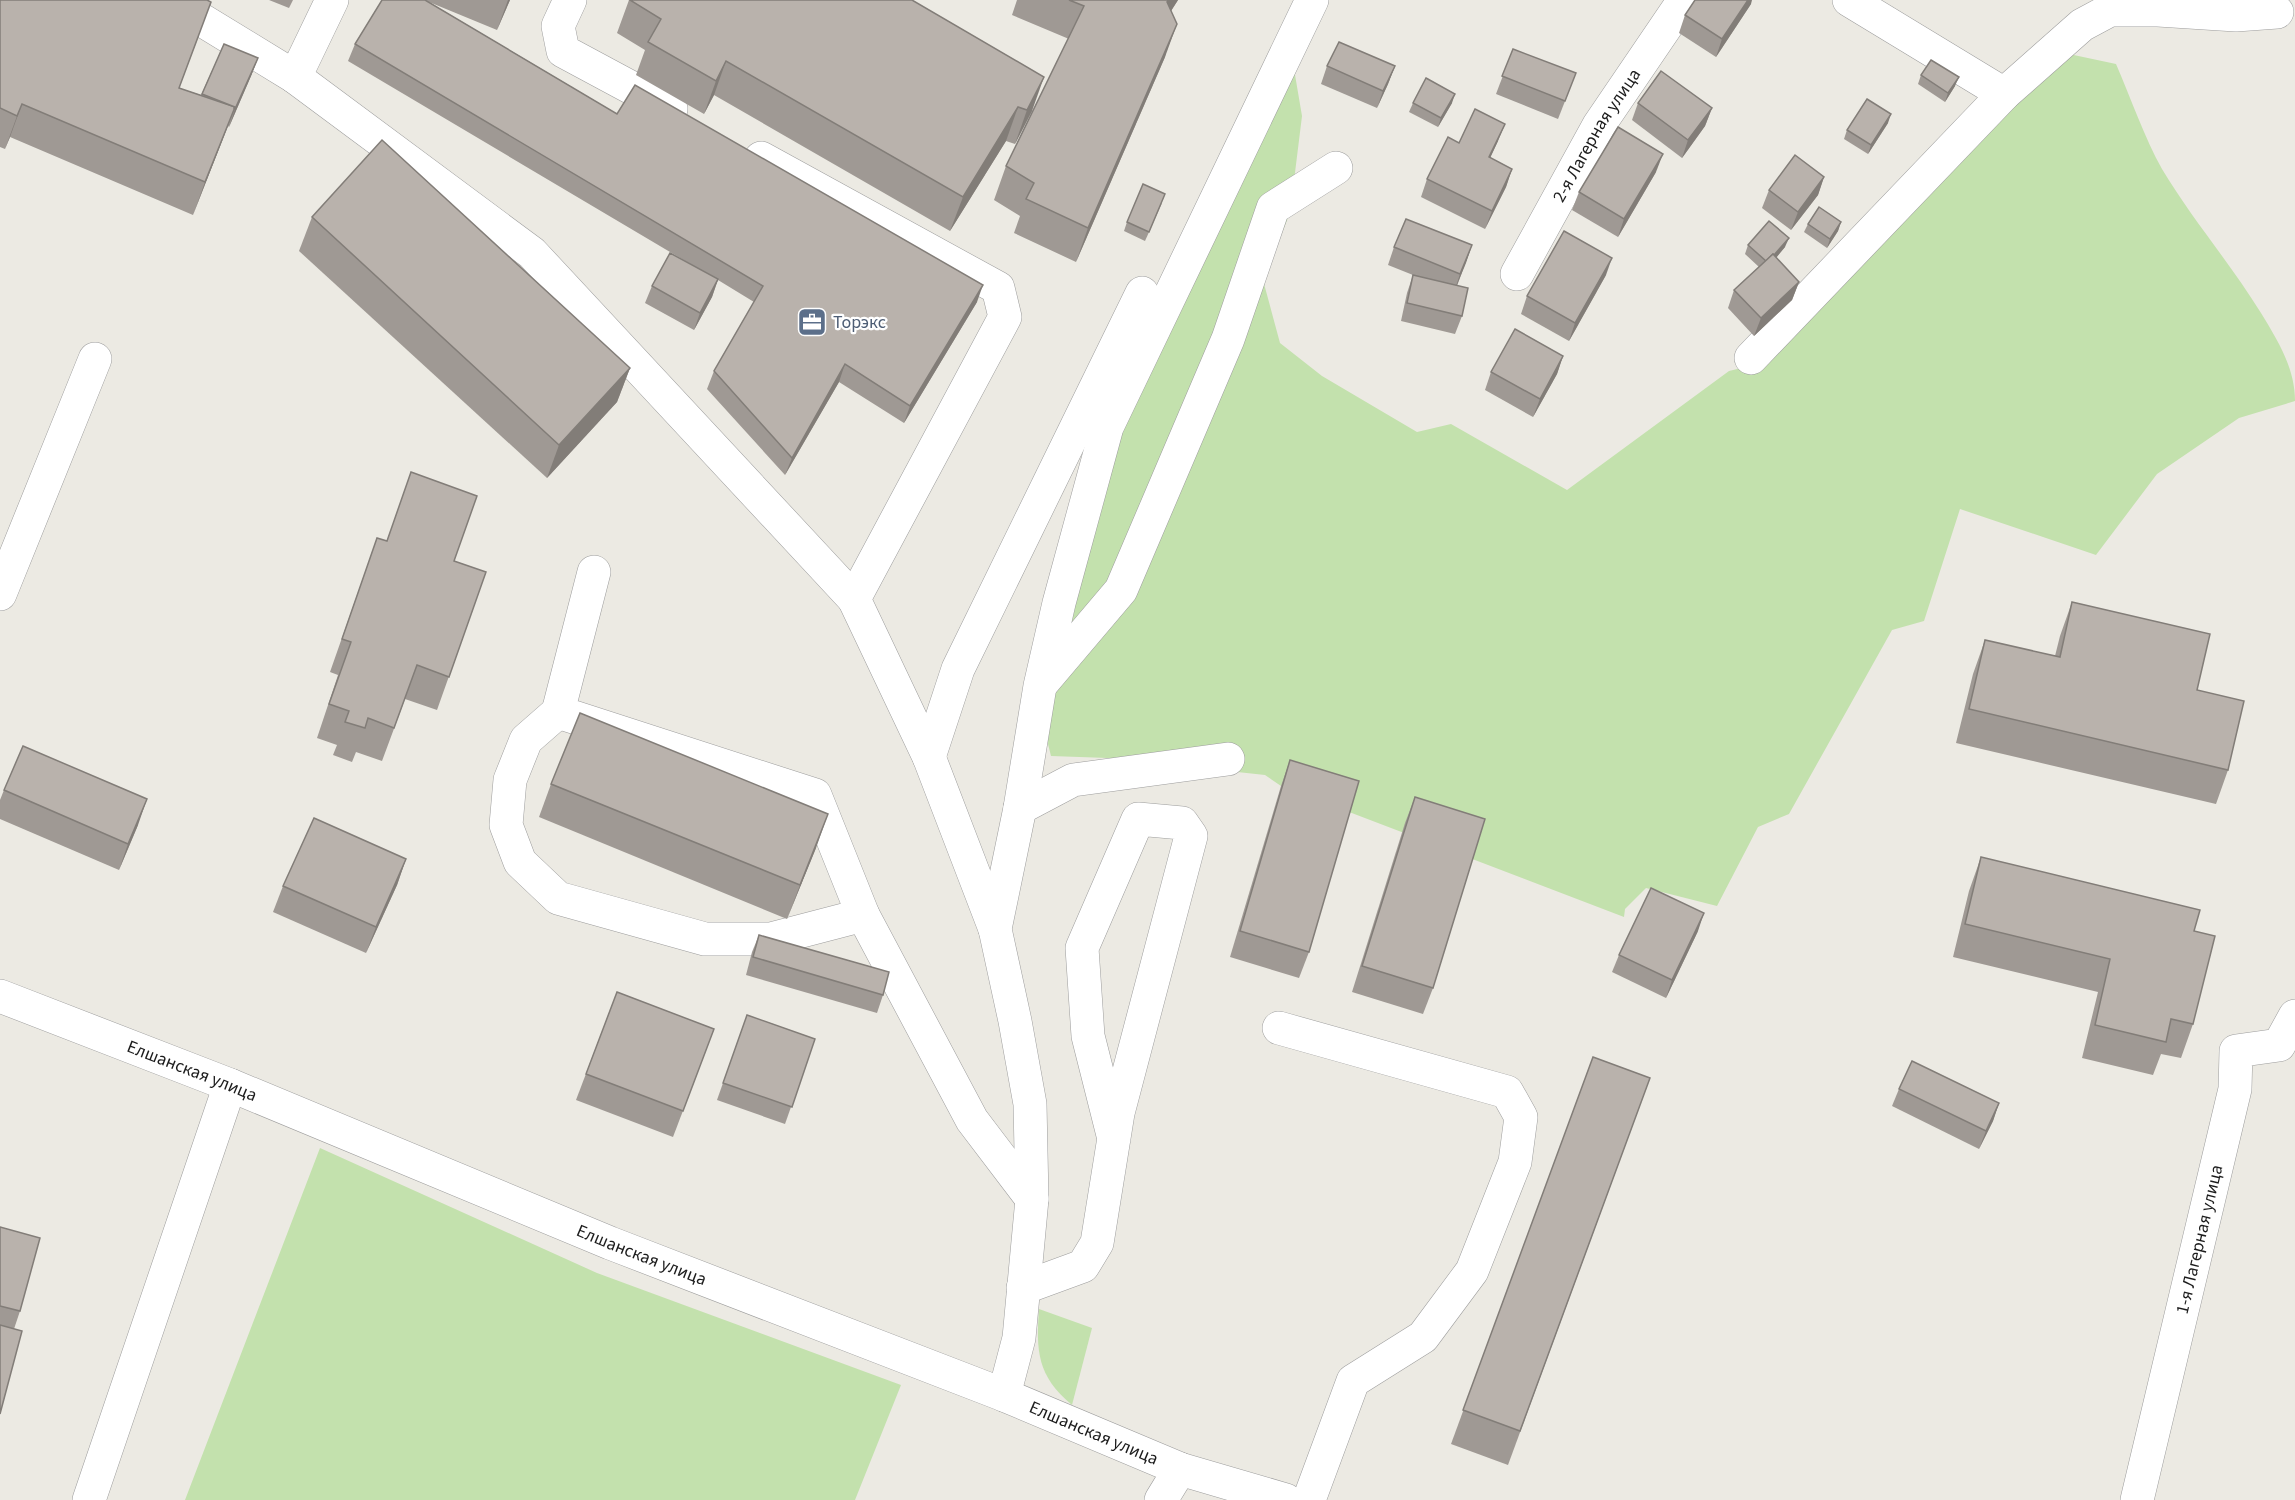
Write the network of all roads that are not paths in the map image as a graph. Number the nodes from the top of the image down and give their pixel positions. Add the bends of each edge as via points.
1 (169, 0) edge
2 (332, 0) edge
3 (570, 0) edge
4 (1312, 0) edge
5 (1684, 0) edge
6 (1849, 0) edge
7 (2280, 12) edge
8 (295, 77) junction
9 (2004, 94) junction
10 (698, 124) edge
11 (739, 147) edge
12 (1336, 168) dead end
13 (1517, 274) dead end
14 (1142, 293) dead end
15 (1751, 358) dead end
16 (95, 359) dead end
17 (594, 572) dead end
18 (0, 594) edge
19 (854, 599) junction
20 (1040, 686) junction
21 (558, 712) junction
22 (929, 757) junction
23 (1228, 759) dead end
24 (1107, 776) junction
25 (1020, 808) junction
26 (1138, 819) junction
27 (863, 915) junction
28 (995, 929) junction
29 (0, 996) edge
30 (2295, 1016) edge
31 (1279, 1028) dead end
32 (230, 1085) junction
33 (1114, 1139) junction
34 (1032, 1199) junction
35 (1023, 1288) junction
36 (1004, 1395) junction
37 (1180, 1469) junction
38 (89, 1500) edge
39 (1161, 1500) edge
40 (1286, 1500) edge
41 (1309, 1500) edge
42 (2137, 1500) edge

1 - 8 street
2 - 8 street
3 - 10 street via 558,26 563,51
4 - 20 street via 1107,427
5 - 13 street, 2-я Лагерная улица via 1599,125
6 - 9 street
7 - 9 street via 2236,15 2110,10 2082,25
8 - 19 street via 532,253
9 - 15 street
11 - 19 street via 998,288 1005,317
12 - 20 street via 1273,208 1228,339 1121,590
14 - 22 street via 958,669
16 - 18 street
17 - 21 street
19 - 22 street
20 - 25 street
21 - 27 street via 815,795
21 - 27 street via 526,740 510,780 506,825 520,862 558,898 705,939 771,939
22 - 28 street
23 - 24 street
24 - 25 street via 1073,780
24 - 26 street
25 - 28 street
26 - 33 street via 1082,948 1088,1036
26 - 33 street via 1182,824 1191,836
27 - 34 street via 972,1120
28 - 34 street via 1030,1104
29 - 32 street, Елшанская улица
30 - 42 street, 1-я Лагерная улица via 2278,1045 2236,1051 2235,1089
31 - 41 street via 1507,1092 1521,1118 1515,1162 1472,1271 1423,1337 1353,1381
32 - 36 street, Елшанская улица via 610,1243
32 - 38 street
33 - 35 street via 1097,1243 1083,1266
34 - 35 street
35 - 36 street via 1019,1338
36 - 37 street, Елшанская улица
37 - 39 street
37 - 40 street, Елшанская улица

